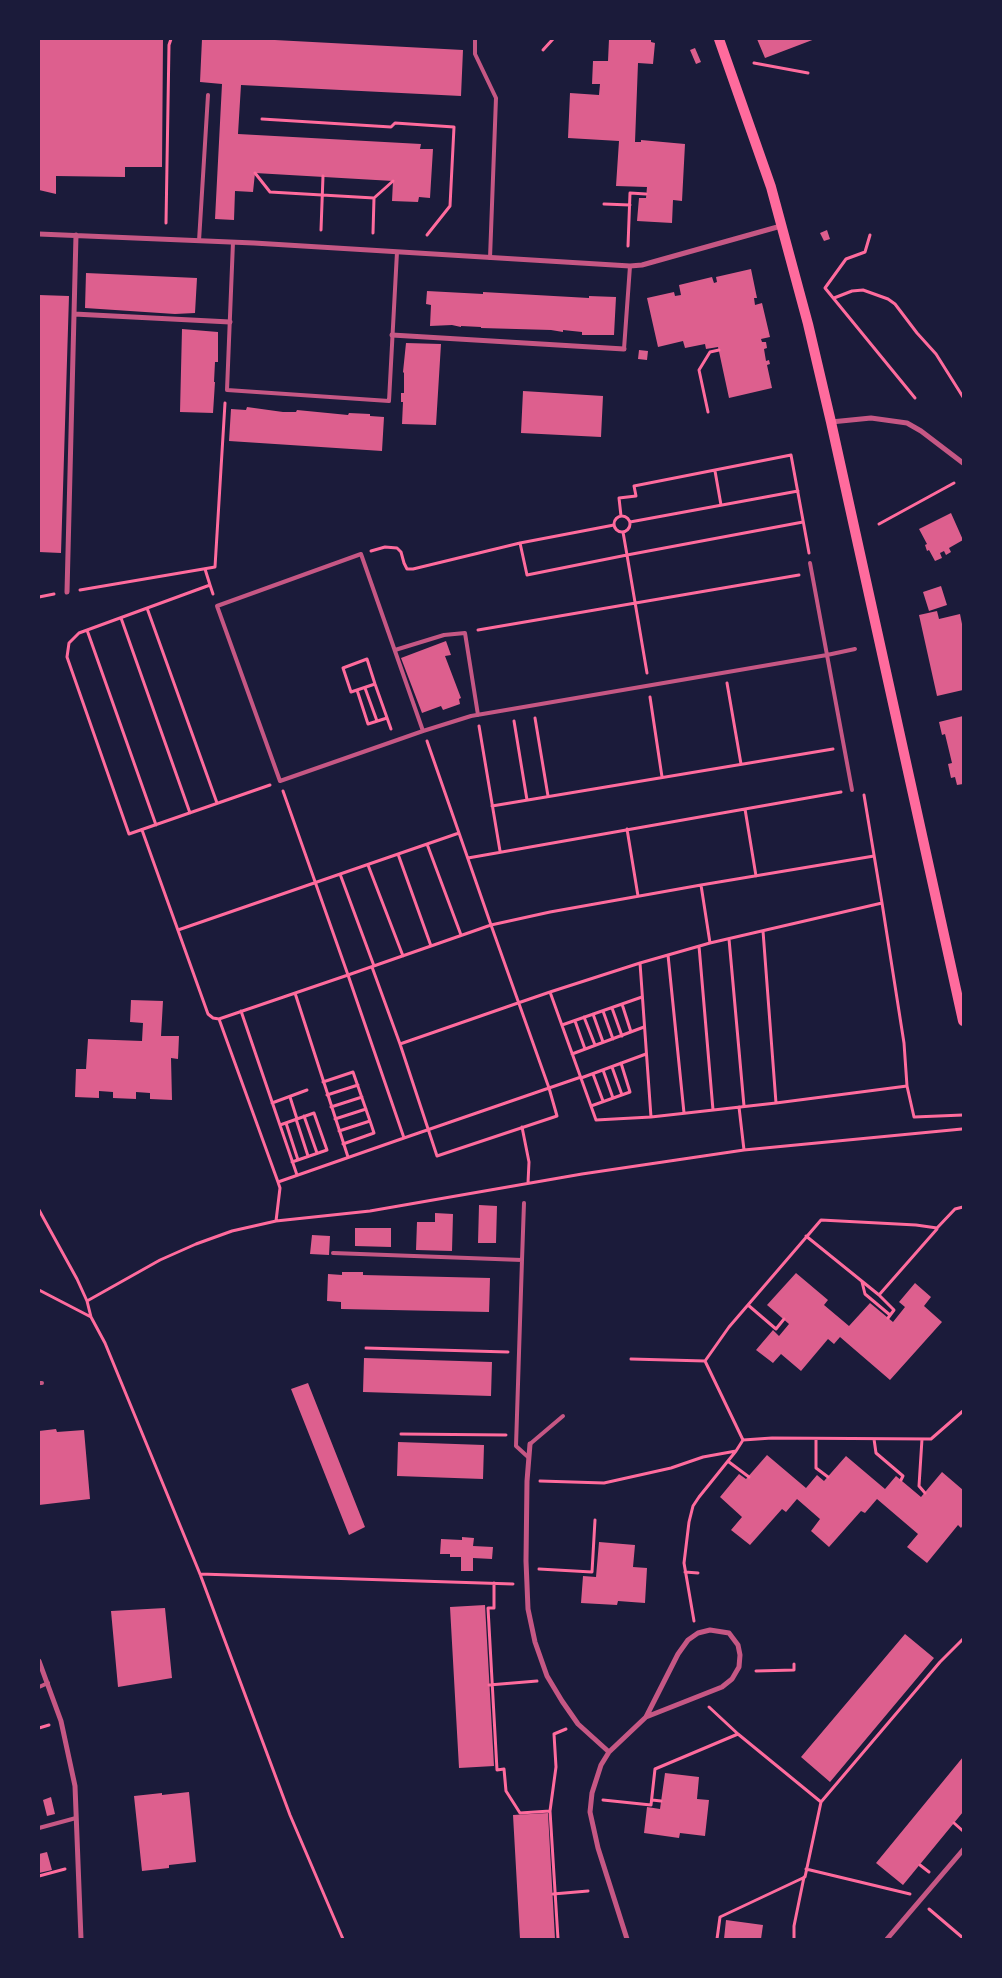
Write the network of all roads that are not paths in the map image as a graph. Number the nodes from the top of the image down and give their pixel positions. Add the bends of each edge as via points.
1 (475, 39) edge
2 (719, 39) edge
3 (208, 95) dead end
4 (782, 226) junction
5 (39, 234) edge
6 (76, 235) junction
7 (199, 241) junction
8 (233, 242) junction
9 (397, 252) junction
10 (490, 258) junction
11 (630, 266) junction
12 (74, 314) junction
13 (230, 322) junction
14 (392, 335) junction
15 (624, 348) joint
16 (831, 422) junction
17 (963, 464) edge
18 (810, 563) road end
19 (67, 592) road end
20 (855, 649) dead end
21 (395, 650) junction
22 (827, 655) junction
23 (478, 715) junction
24 (423, 731) junction
25 (852, 790) road end
26 (963, 1021) edge
27 (524, 1203) dead end
28 (333, 1253) dead end
29 (522, 1260) junction
30 (563, 1416) dead end
31 (530, 1444) joint
32 (528, 1457) junction
33 (39, 1661) edge
34 (48, 1683) junction
35 (39, 1687) edge
36 (646, 1717) junction
37 (609, 1752) junction
38 (76, 1818) junction
39 (39, 1828) edge
40 (963, 1850) edge
41 (81, 1939) edge
42 (627, 1939) edge
43 (887, 1939) edge

1 - 10 lane via 474,54 496,98
2 - 4 main road
3 - 7 lane
4 - 11 street
4 - 16 main road
5 - 6 street
6 - 7 street
6 - 12 street
7 - 8 street
8 - 9 street
8 - 13 lane
9 - 10 street
9 - 14 lane
10 - 11 street
11 - 15 lane
12 - 13 street
12 - 19 street
13 - 14 lane via 227,390 389,401
14 - 15 street
16 - 17 street via 871,418 907,423
16 - 26 main road
18 - 22 lane
20 - 22 lane
21 - 23 lane via 464,632
21 - 24 lane
21 - 24 lane via 361,554 217,606 280,781
22 - 23 lane
22 - 25 lane
23 - 24 lane
27 - 29 lane
28 - 29 lane
29 - 32 lane via 516,1446
30 - 31 lane
31 - 32 street
32 - 37 street via 526,1584 535,1642 547,1676 562,1701 578,1724
33 - 34 street
34 - 35 lane
34 - 38 street via 63,1730 75,1786
36 - 36 street via 688,1640 710,1630 730,1633 740,1655 739,1668 732,1679 722,1688
36 - 37 street
37 - 42 street via 592,1792 590,1812
38 - 39 lane
38 - 41 street
40 - 43 street

